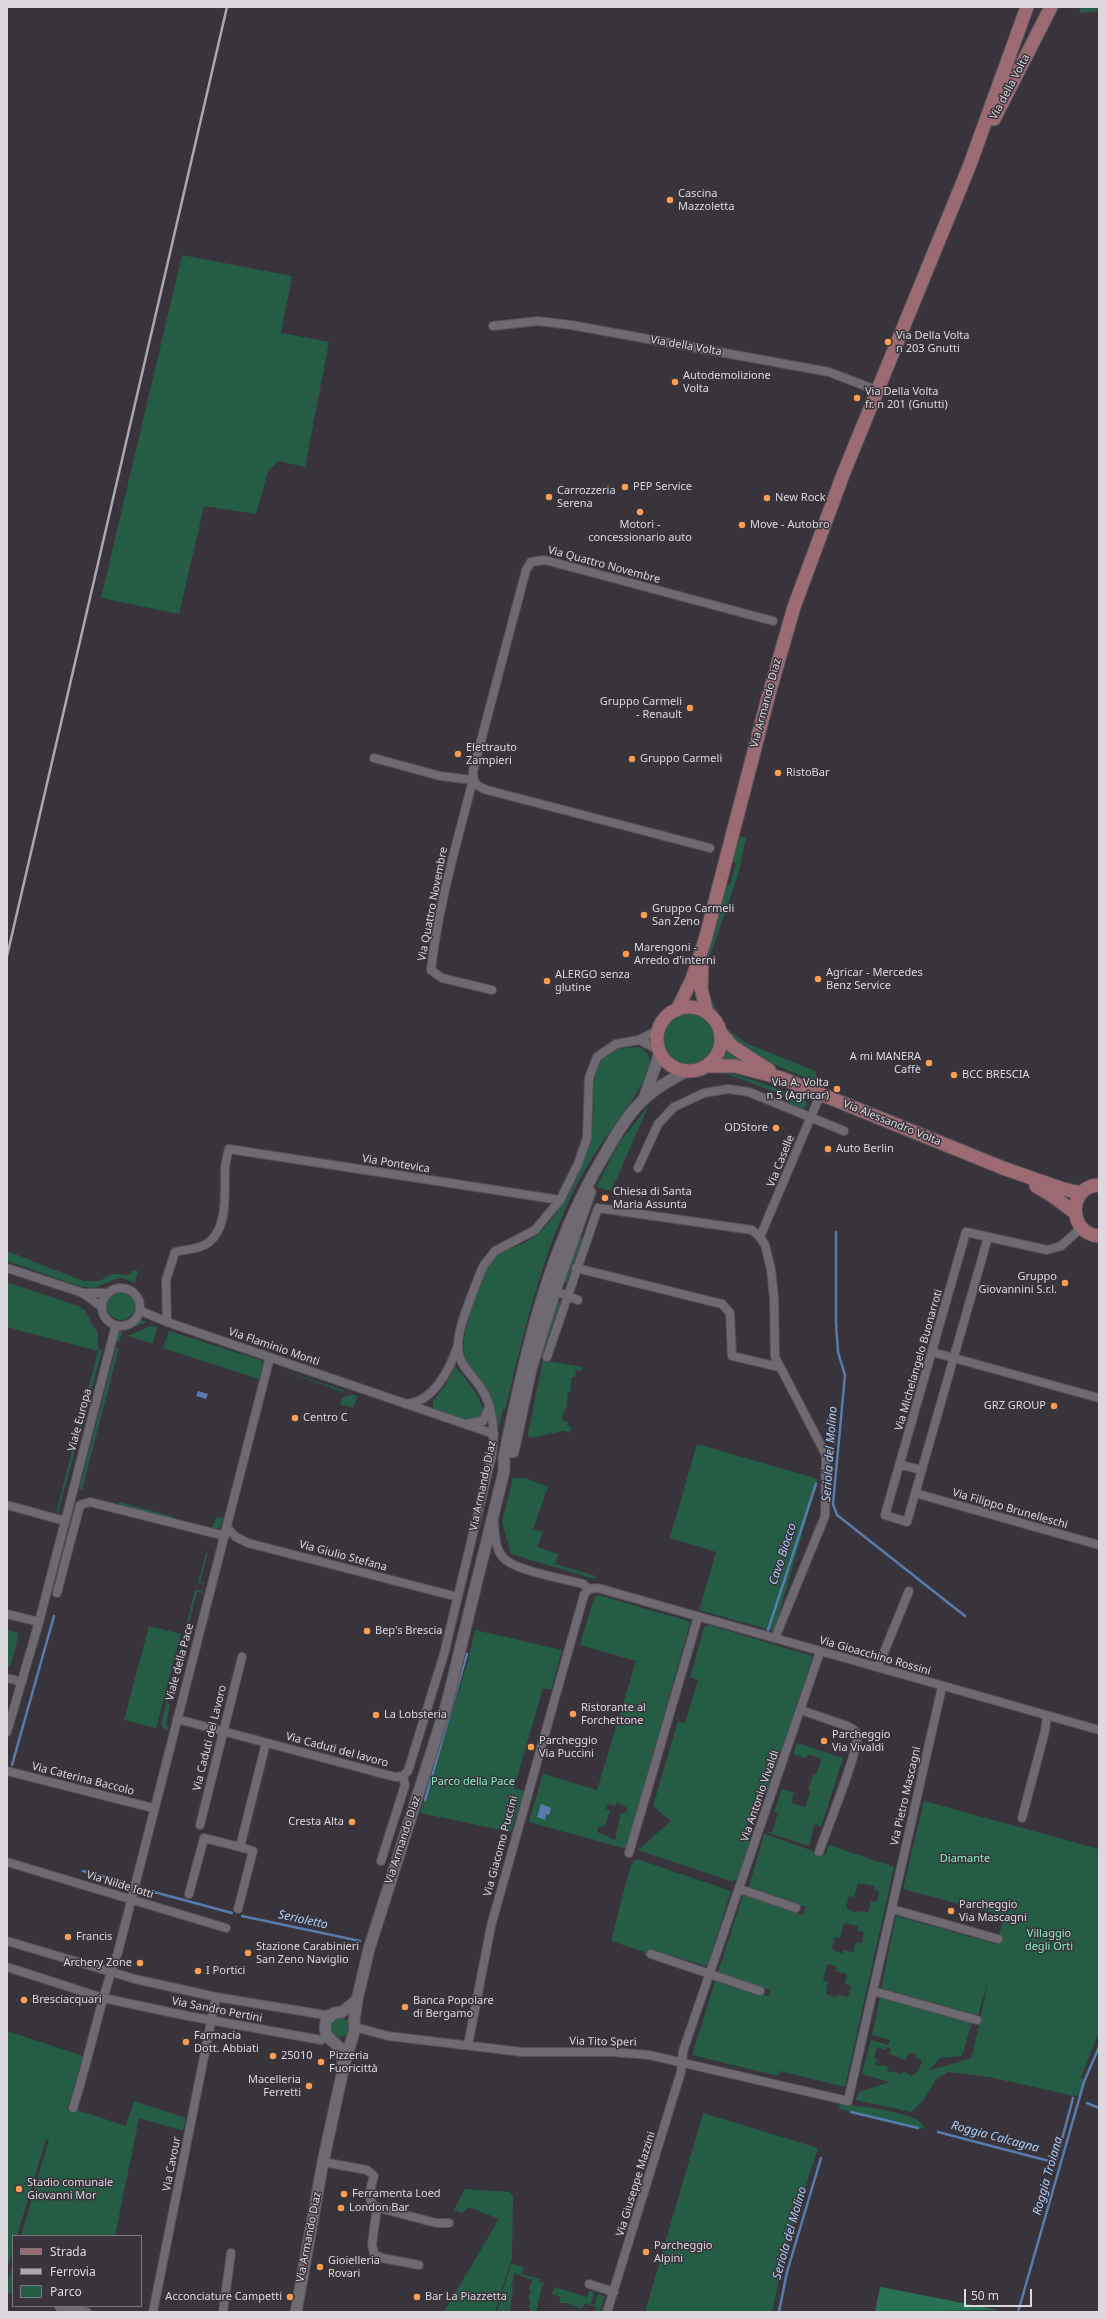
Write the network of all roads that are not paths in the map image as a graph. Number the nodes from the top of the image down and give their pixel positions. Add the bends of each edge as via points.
1 (1027, 7) edge
2 (1051, 7) edge
3 (969, 167) junction
4 (493, 326) dead end
5 (876, 390) junction
6 (844, 472) joint
7 (773, 621) dead end
8 (374, 758) dead end
9 (473, 780) junction
10 (710, 848) dead end
11 (705, 940) junction
12 (492, 990) dead end
13 (677, 1010) junction
14 (707, 1013) junction
15 (658, 1030) junction
16 (720, 1032) junction
17 (639, 1040) junction
18 (660, 1051) junction
19 (707, 1066) junction
20 (687, 1071) junction
21 (780, 1078) junction
22 (821, 1094) junction
23 (643, 1100) junction
24 (811, 1118) junction
25 (844, 1131) dead end
26 (600, 1162) junction
27 (638, 1168) dead end
28 (1003, 1168) junction
29 (1099, 1184) edge
30 (1081, 1193) junction
31 (560, 1200) junction
32 (1074, 1212) junction
33 (580, 1220) junction
34 (1081, 1228) junction
35 (1099, 1236) edge
36 (588, 1237) junction
37 (760, 1237) junction
38 (988, 1237) junction
39 (7, 1268) edge
40 (576, 1268) junction
41 (551, 1269) junction
42 (555, 1291) junction
43 (83, 1293) junction
44 (107, 1293) junction
45 (567, 1295) junction
46 (578, 1300) dead end
47 (102, 1307) junction
48 (141, 1311) junction
49 (167, 1322) junction
50 (116, 1325) junction
51 (458, 1346) junction
52 (932, 1352) junction
53 (270, 1356) junction
54 (547, 1357) dead end
55 (954, 1359) junction
56 (451, 1363) junction
57 (462, 1365) junction
58 (779, 1367) junction
59 (425, 1398) junction
60 (1099, 1398) edge
61 (400, 1403) junction
62 (490, 1407) junction
63 (431, 1414) junction
64 (463, 1424) junction
65 (494, 1434) junction
66 (901, 1465) junction
67 (922, 1470) junction
68 (504, 1471) junction
69 (915, 1493) junction
70 (7, 1505) edge
71 (494, 1515) junction
72 (65, 1520) junction
73 (226, 1532) junction
74 (1099, 1545) edge
75 (589, 1589) junction
76 (909, 1591) dead end
77 (56, 1593) dead end
78 (458, 1597) junction
79 (7, 1614) edge
80 (698, 1617) junction
81 (39, 1622) junction
82 (774, 1638) junction
83 (820, 1652) junction
84 (242, 1657) dead end
85 (878, 1667) junction
86 (7, 1678) edge
87 (22, 1682) junction
88 (942, 1687) junction
89 (801, 1710) junction
90 (1047, 1716) junction
91 (177, 1719) junction
92 (1099, 1730) edge
93 (222, 1731) junction
94 (7, 1732) edge
95 (266, 1743) junction
96 (7, 1771) edge
97 (403, 1776) junction
98 (153, 1808) junction
99 (1022, 1818) dead end
100 (200, 1824) dead end
101 (240, 1847) junction
102 (819, 1852) dead end
103 (629, 1853) dead end
104 (381, 1861) dead end
105 (7, 1862) edge
106 (740, 1889) junction
107 (189, 1894) dead end
108 (131, 1900) junction
109 (796, 1908) dead end
110 (238, 1909) dead end
111 (892, 1909) junction
112 (226, 1928) dead end
113 (998, 1939) dead end
114 (7, 1941) edge
115 (651, 1954) dead end
116 (7, 1967) edge
117 (110, 1973) junction
118 (710, 1974) junction
119 (760, 1991) dead end
120 (873, 1991) junction
121 (216, 1997) junction
122 (103, 1998) junction
123 (357, 2000) junction
124 (338, 2013) junction
125 (977, 2020) dead end
126 (212, 2021) junction
127 (354, 2028) junction
128 (331, 2039) junction
129 (468, 2045) junction
130 (682, 2061) junction
131 (344, 2065) junction
132 (848, 2101) joint
133 (73, 2108) dead end
134 (323, 2162) junction
135 (377, 2207) junction
136 (450, 2223) dead end
137 (232, 2253) dead end
138 (419, 2265) dead end
139 (589, 2284) dead end
140 (614, 2292) junction
141 (59, 2307) dead end
142 (87, 2312) edge
143 (153, 2312) edge
144 (223, 2312) edge
145 (296, 2312) edge
146 (607, 2312) edge

1 - 3 main road, Via della Volta
2 - 3 main road, Via della Volta
3 - 5 main road, Via della Volta
4 - 5 street, Via della Volta via 538,321 571,325 829,372
5 - 6 main road, Via della Volta
6 - 11 main road, Via Armando Diaz via 826,515 780,654
7 - 9 street, Via Quattro Novembre via 545,560 535,560 526,570 473,771
8 - 9 street via 440,776
9 - 10 street via 476,786 487,790
9 - 12 street, Via Quattro Novembre via 431,970 442,978
11 - 13 main road, Via Armando Diaz
11 - 14 main road, Via Armando Diaz via 701,988
13 - 14 main road via 692,1008
13 - 15 main road via 664,1019
14 - 16 main road via 716,1021
15 - 17 street, Via Armando Diaz
15 - 18 main road
16 - 19 main road via 719,1051
16 - 21 main road, Via Alessandro Volta via 741,1053
17 - 18 street
17 - 31 street, Via Armando Diaz via 610,1046 601,1053 592,1067 588,1083 586,1138 578,1164
18 - 20 main road via 671,1066
18 - 23 main road, Via Armando Diaz
19 - 20 main road
19 - 21 main road, Via Alessandro Volta via 735,1066
20 - 23 main road, Via Armando Diaz via 664,1083
21 - 22 main road, Via Alessandro Volta
22 - 24 street, Via Caselle
22 - 28 main road, Via Alessandro Volta
23 - 26 main road, Via Armando Diaz
24 - 25 street
24 - 27 street via 748,1092 728,1089 704,1093 674,1107 658,1124
24 - 37 street, Via Caselle
26 - 33 main road, Via Armando Diaz
26 - 41 main road, Via Armando Diaz via 576,1206
28 - 30 main road, Via Alessandro Volta
28 - 32 main road, Via Alessandro Volta via 1054,1196
29 - 30 main road via 1088,1187
30 - 32 main road
31 - 49 street, Via Pontevica via 229,1149 224,1171 224,1203 219,1227 208,1243 175,1252 166,1280
31 - 51 street, Via Armando Diaz via 535,1230 500,1249 486,1261
32 - 34 main road, Via Alessandro Volta
33 - 36 street
33 - 42 main road, Via Armando Diaz
34 - 35 main road via 1088,1234
34 - 38 street, Via Michelangelo Buonarroti via 1061,1246 1047,1250
36 - 37 street via 598,1208 752,1230
36 - 40 street
37 - 58 street via 771,1268 775,1357
38 - 52 street, Via Michelangelo Buonarroti via 966,1232
38 - 55 street
39 - 43 street
40 - 45 street
40 - 58 street via 722,1304 730,1313 732,1356
41 - 42 main road, Via Armando Diaz
41 - 68 main road, Via Armando Diaz via 522,1368 504,1457
42 - 45 street
42 - 68 main road, Via Armando Diaz via 532,1369 511,1460
43 - 44 street
43 - 47 street
44 - 47 street
44 - 48 street via 117,1288 128,1288 137,1295
45 - 46 street
45 - 54 street
47 - 50 street via 105,1316
48 - 49 street, Via Flaminio Monti
48 - 50 street via 131,1324
49 - 53 street, Via Flaminio Monti
50 - 72 street, Viale Europa
51 - 56 street
51 - 57 street, Via Armando Diaz
52 - 55 street
52 - 66 street, Via Michelangelo Buonarroti
53 - 61 street, Via Flaminio Monti
53 - 73 street, Viale della Pace
55 - 60 street
55 - 67 street
56 - 57 street via 458,1362
56 - 59 street
57 - 62 street, Via Armando Diaz via 482,1390
58 - 82 street via 818,1436 826,1455 827,1475 825,1516
59 - 61 street, Via Flaminio Monti via 412,1403
59 - 63 street via 425,1408
61 - 63 street, Via Flaminio Monti
62 - 64 street via 483,1421
62 - 65 street, Via Armando Diaz
63 - 64 street, Via Flaminio Monti
64 - 65 street, Via Flaminio Monti
65 - 78 street, Via Armando Diaz via 490,1462
66 - 67 street
66 - 69 street, Via Michelangelo Buonarroti via 885,1515 907,1522
67 - 69 street
68 - 71 main road, Via Armando Diaz
69 - 74 street, Via Filippo Brunelleschi
70 - 72 street
71 - 75 street, Via Gioacchino Rossini via 495,1539 505,1560 517,1566 583,1584
71 - 123 main road, Via Armando Diaz via 447,1703 377,1920
72 - 81 street, Viale Europa
73 - 77 street, Via Giulio Stefana via 90,1502 80,1504
73 - 78 street, Via Giulio Stefana via 248,1543
73 - 91 street, Viale della Pace
75 - 80 street, Via Gioacchino Rossini via 598,1588
75 - 129 street, Via Giacomo Puccini via 584,1595 491,1926
76 - 85 street
78 - 97 street, Via Armando Diaz via 429,1706 408,1771
79 - 81 street
80 - 82 street, Via Gioacchino Rossini
80 - 103 street
81 - 87 street, Viale Europa
82 - 83 street, Via Gioacchino Rossini
83 - 85 street, Via Gioacchino Rossini
83 - 89 street, Via Antonio Vivaldi
84 - 93 street, Via Caduti del Lavoro
85 - 88 street, Via Gioacchino Rossini
86 - 87 street
87 - 94 street, Viale Europa
88 - 90 street, Via Gioacchino Rossini
88 - 111 street, Via Pietro Mascagni
89 - 102 street via 847,1726 857,1734 850,1763
89 - 106 street, Via Antonio Vivaldi
90 - 92 street, Via Gioacchino Rossini
90 - 99 street
91 - 93 street, Via Caduti del lavoro
91 - 98 street, Viale della Pace
93 - 95 street, Via Caduti del lavoro
93 - 100 street, Via Caduti del Lavoro
95 - 97 street, Via Caduti del lavoro via 395,1777
95 - 101 street
96 - 98 street, Via Caterina Baccolo
97 - 104 street, Via Armando Diaz via 405,1785
98 - 108 street, Viale della Pace
101 - 107 street via 204,1838
101 - 110 street via 253,1851
105 - 108 street, Via Nilde Iotti
106 - 109 street
106 - 118 street, Via Antonio Vivaldi
108 - 112 street, Via Nilde Iotti
108 - 117 street, Viale della Pace
111 - 113 street
111 - 120 street, Via Pietro Mascagni
114 - 117 street, Via Sandro Pertini
115 - 118 street
116 - 122 street, Via Sandro Pertini
117 - 121 street, Via Sandro Pertini
117 - 122 street
118 - 119 street
118 - 130 street, Via Antonio Vivaldi via 683,2051
120 - 125 street
120 - 132 street, Via Pietro Mascagni
121 - 124 street, Via Sandro Pertini via 325,2015
121 - 126 street, Via Cavour
122 - 126 street, Via Sandro Pertini
122 - 133 street via 89,2057
123 - 124 main road
123 - 127 main road, Via Armando Diaz
124 - 127 main road via 350,2016
124 - 128 main road via 326,2021 325,2029
126 - 128 street, Via Sandro Pertini via 321,2040
126 - 143 street, Via Cavour
127 - 128 main road via 347,2041
127 - 129 street, Via Tito Speri via 388,2036
127 - 131 main road, Via Armando Diaz
128 - 131 main road, Via Armando Diaz via 341,2049
129 - 130 street, Via Tito Speri via 522,2052 631,2053
130 - 132 street, Via Tito Speri
130 - 140 street, Via Giuseppe Mazzini via 682,2072 641,2220 622,2280
131 - 134 main road, Via Armando Diaz
134 - 135 street via 367,2170 374,2176 370,2202
134 - 145 main road, Via Armando Diaz
135 - 136 street via 436,2223
135 - 138 street via 372,2244 374,2254
137 - 144 street
139 - 140 street
140 - 146 street, Via Giuseppe Mazzini
141 - 142 street

